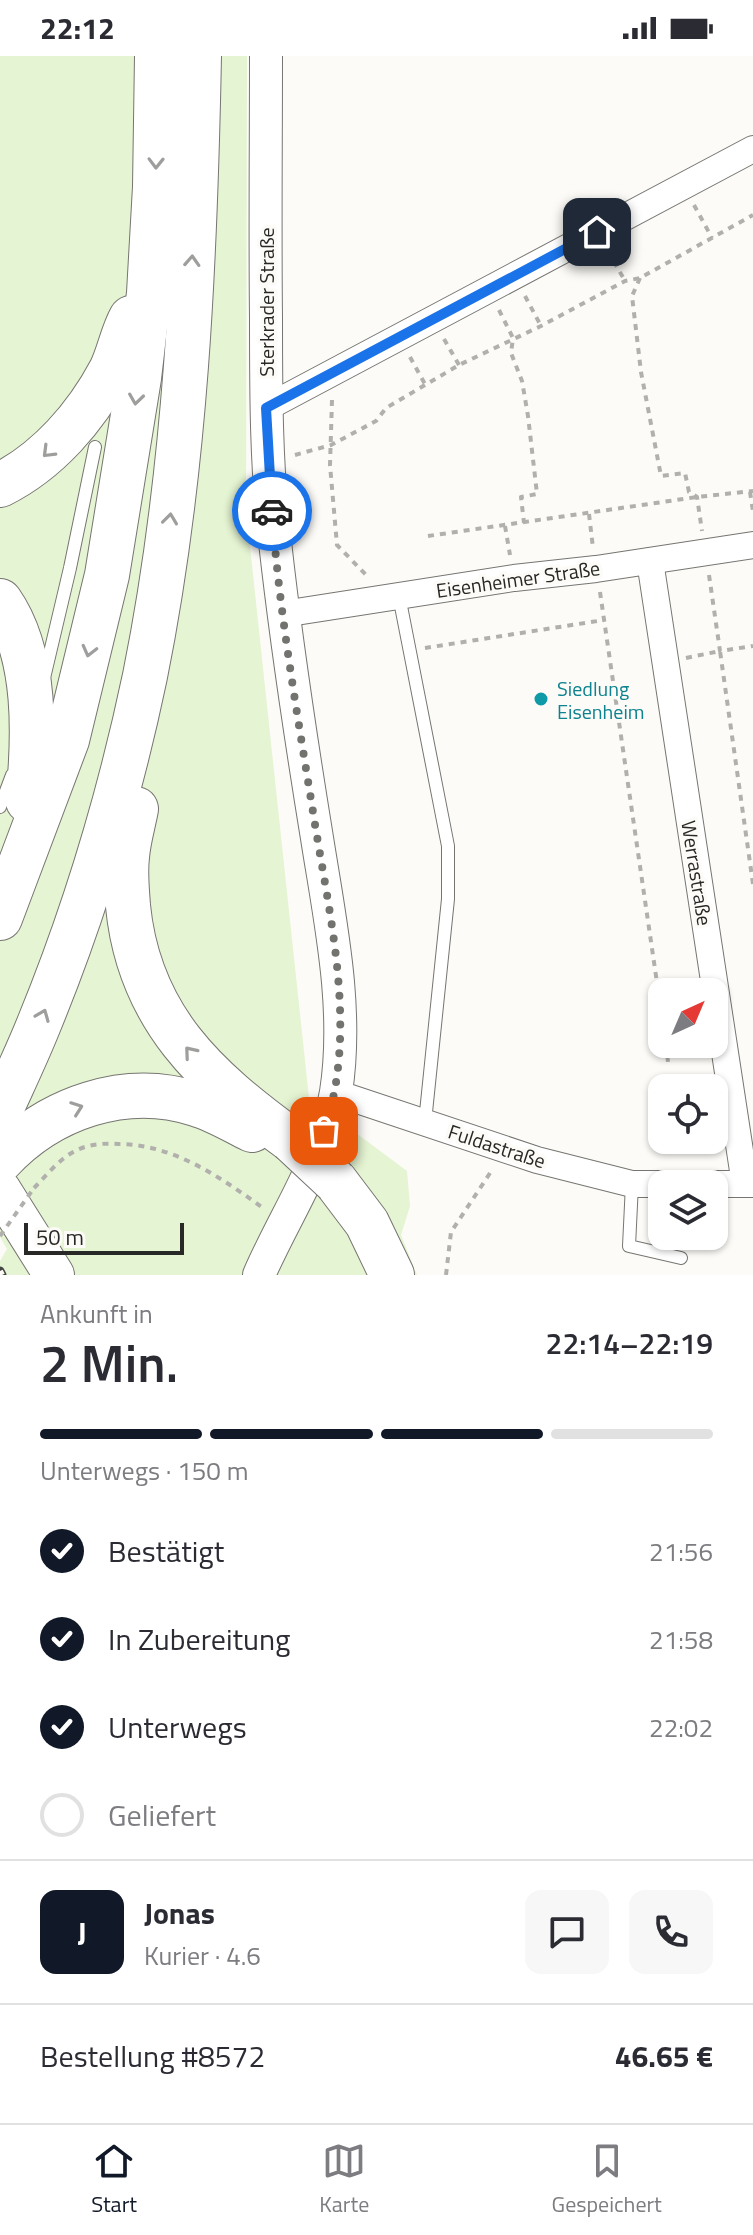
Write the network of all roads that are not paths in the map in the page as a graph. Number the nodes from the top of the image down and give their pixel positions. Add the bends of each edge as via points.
1 (157, 56) edge
2 (199, 56) edge
3 (266, 56) edge
4 (753, 149) edge
5 (149, 293) junction
6 (266, 408) junction
7 (95, 447) dead end
8 (0, 485) edge
9 (753, 545) edge
10 (650, 561) junction
11 (393, 596) junction
12 (159, 597) junction
13 (0, 601) edge
14 (283, 614) junction
15 (33, 724) junction
16 (0, 807) edge
17 (22, 863) junction
18 (0, 918) edge
19 (336, 1093) junction
20 (425, 1122) junction
21 (288, 1146) junction
22 (9, 1160) edge
23 (632, 1184) junction
24 (648, 1184) edge
25 (728, 1184) edge
26 (749, 1184) edge
27 (331, 1186) junction
28 (271, 1250) edge
29 (681, 1258) dead end
30 (54, 1275) edge
31 (247, 1275) edge
32 (379, 1275) edge
33 (392, 1275) edge

1 -> 5 highway
12 -> 2 highway via 189,319
3 - 6 street, Sterkrader Straße
4 - 6 street
5 -> 8 highway via 129,321 112,368 75,423 37,462
5 -> 17 highway via 107,575 67,740
6 - 14 street, Sterkrader Straße
7 - 15 lane
9 - 10 street, Eisenheimer Straße
10 - 11 street, Eisenheimer Straße
10 - 26 street, Werrastraße
11 - 14 street, Eisenheimer Straße
11 - 20 lane via 410,650 449,864
21 -> 12 highway via 191,1054 161,1012 133,940 126,858 166,654
22 -> 12 highway via 39,1025 105,834 145,677
13 - 15 highway via 21,648
14 - 19 street, Sterkrader Straße via 334,947 341,1033
15 - 16 lane
15 - 17 highway
17 - 18 highway
19 - 20 street, Fuldastraße
19 - 28 street, Sterkrader Straße via 302,1189
20 - 23 street, Fuldastraße
22 -> 21 highway via 61,1114 144,1096 194,1103
21 - 27 highway
22 - 30 main road
23 - 24 street, Fuldastraße
23 - 29 lane via 629,1246
25 - 26 street
27 - 32 highway
27 - 33 highway via 367,1223
28 - 31 street, Sterkrader Straße

